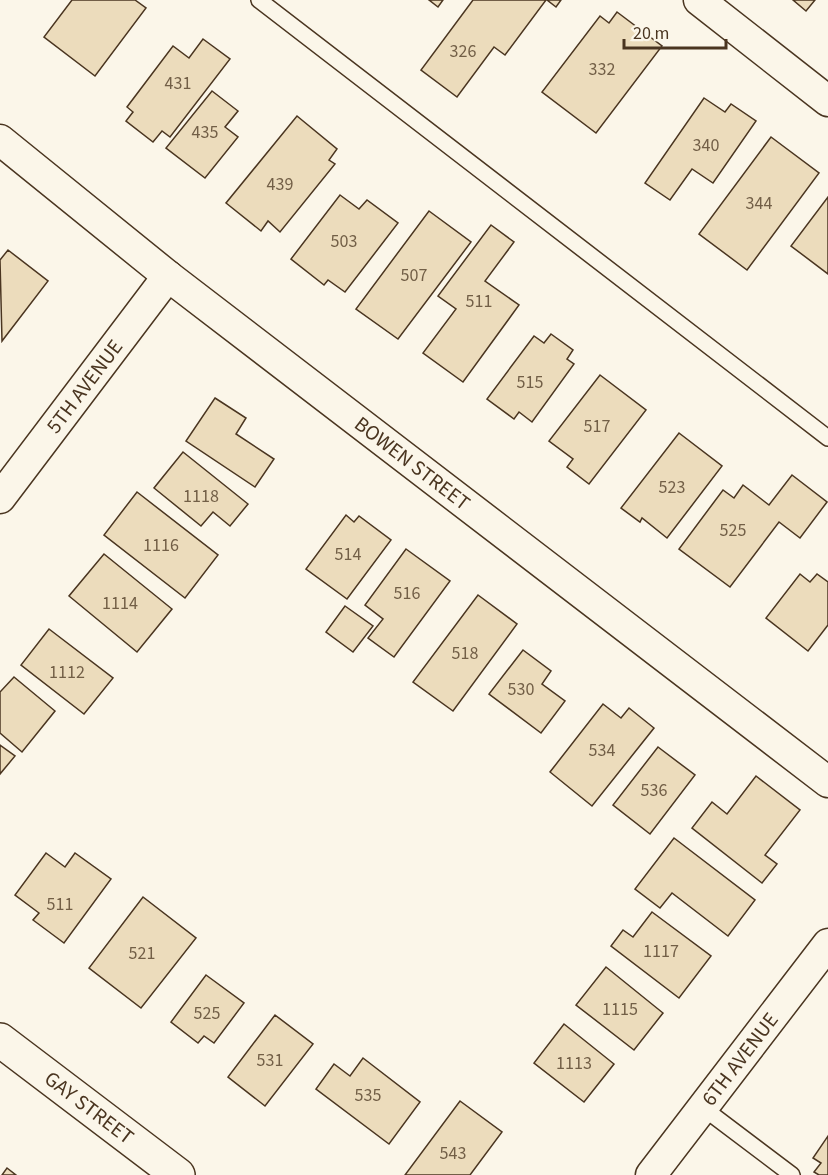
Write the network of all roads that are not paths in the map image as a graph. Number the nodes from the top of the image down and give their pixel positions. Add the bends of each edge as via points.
1 (259, 0) edge
2 (699, 0) edge
3 (828, 101) edge
4 (0, 140) edge
5 (168, 276) junction
6 (828, 438) edge
7 (0, 498) edge
8 (828, 782) edge
9 (828, 944) edge
10 (0, 1040) edge
11 (702, 1107) junction
12 (178, 1175) edge
13 (651, 1175) edge
14 (792, 1175) edge

1 - 6 lane
2 - 3 street
4 - 5 street, BOWEN STREET
5 - 7 street, 5TH AVENUE
5 - 8 street, BOWEN STREET
9 - 11 street, 6TH AVENUE
10 - 12 street, GAY STREET
11 - 13 street, 6TH AVENUE
11 - 14 lane

